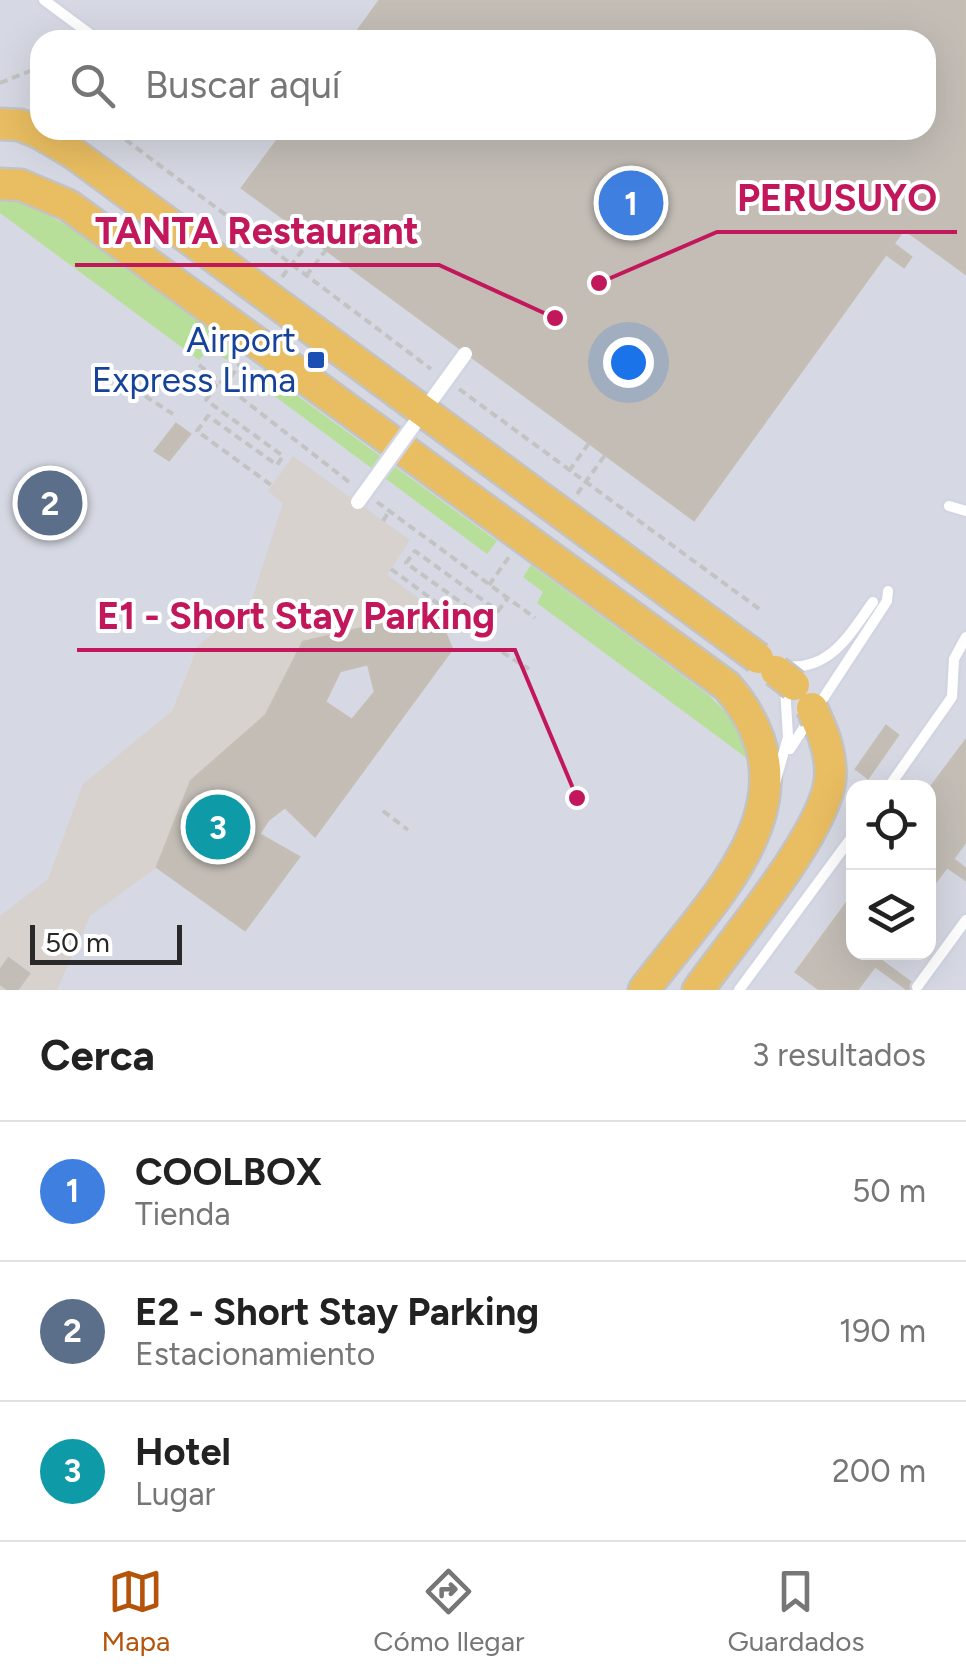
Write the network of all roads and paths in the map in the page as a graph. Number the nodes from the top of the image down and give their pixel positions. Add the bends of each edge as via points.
1 (44, 0) edge
2 (84, 30) edge
3 (30, 71) edge
4 (0, 83) edge
5 (0, 124) edge
6 (30, 129) edge
7 (30, 130) edge
8 (0, 138) edge
9 (51, 140) edge
10 (67, 140) edge
11 (0, 184) edge
12 (311, 239) dead end
13 (326, 250) dead end
14 (306, 276) dead end
15 (268, 297) junction
16 (465, 354) dead end
17 (246, 356) dead end
18 (199, 366) dead end
19 (222, 388) dead end
20 (145, 396) dead end
21 (173, 414) dead end
22 (590, 444) dead end
23 (605, 455) dead end
24 (568, 471) dead end
25 (271, 485) dead end
26 (358, 502) dead end
27 (382, 506) dead end
28 (949, 506) dead end
29 (389, 511) dead end
30 (966, 511) edge
31 (563, 514) junction
32 (376, 516) dead end
33 (383, 522) dead end
34 (512, 554) dead end
35 (391, 569) dead end
36 (488, 585) dead end
37 (888, 591) dead end
38 (874, 602) dead end
39 (535, 618) dead end
40 (966, 637) edge
41 (502, 652) dead end
42 (779, 666) junction
43 (529, 669) dead end
44 (785, 759) junction
45 (894, 780) edge
46 (383, 811) dead end
47 (762, 817) junction
48 (408, 830) dead end
49 (846, 845) edge
50 (966, 920) edge
51 (917, 987) dead end
52 (644, 990) edge
53 (698, 990) edge
54 (739, 990) edge

1 - 2 lane
3 - 4 path
5 - 7 main road, bridge
6 - 8 lane
9 - 15 main road, bridge
10 - 42 lane via 761,644
11 - 47 main road via 21,185 68,206 727,686 761,745 767,784
12 - 15 path, bridge
13 - 14 path
15 - 31 main road, bridge
16 - 26 street, bridge
17 - 19 path
18 - 25 path via 218,384 206,400 283,456 276,466 208,416 197,432
20 - 21 path
22 - 24 path
23 - 31 path, bridge
27 - 32 path
28 - 30 lane
29 - 33 path
31 - 53 main road, bridge via 776,671 812,708 822,730 830,781 815,823
34 - 36 path
35 - 39 path via 467,624 476,613 406,563 415,551 498,611 507,598
37 - 44 lane
38 - 42 lane via 832,656
40 - 45 lane via 954,659 952,697
41 - 43 path
42 - 44 lane via 788,716
44 - 47 lane
46 - 48 path
47 - 52 main road via 744,855
49 - 54 lane
50 - 51 lane

